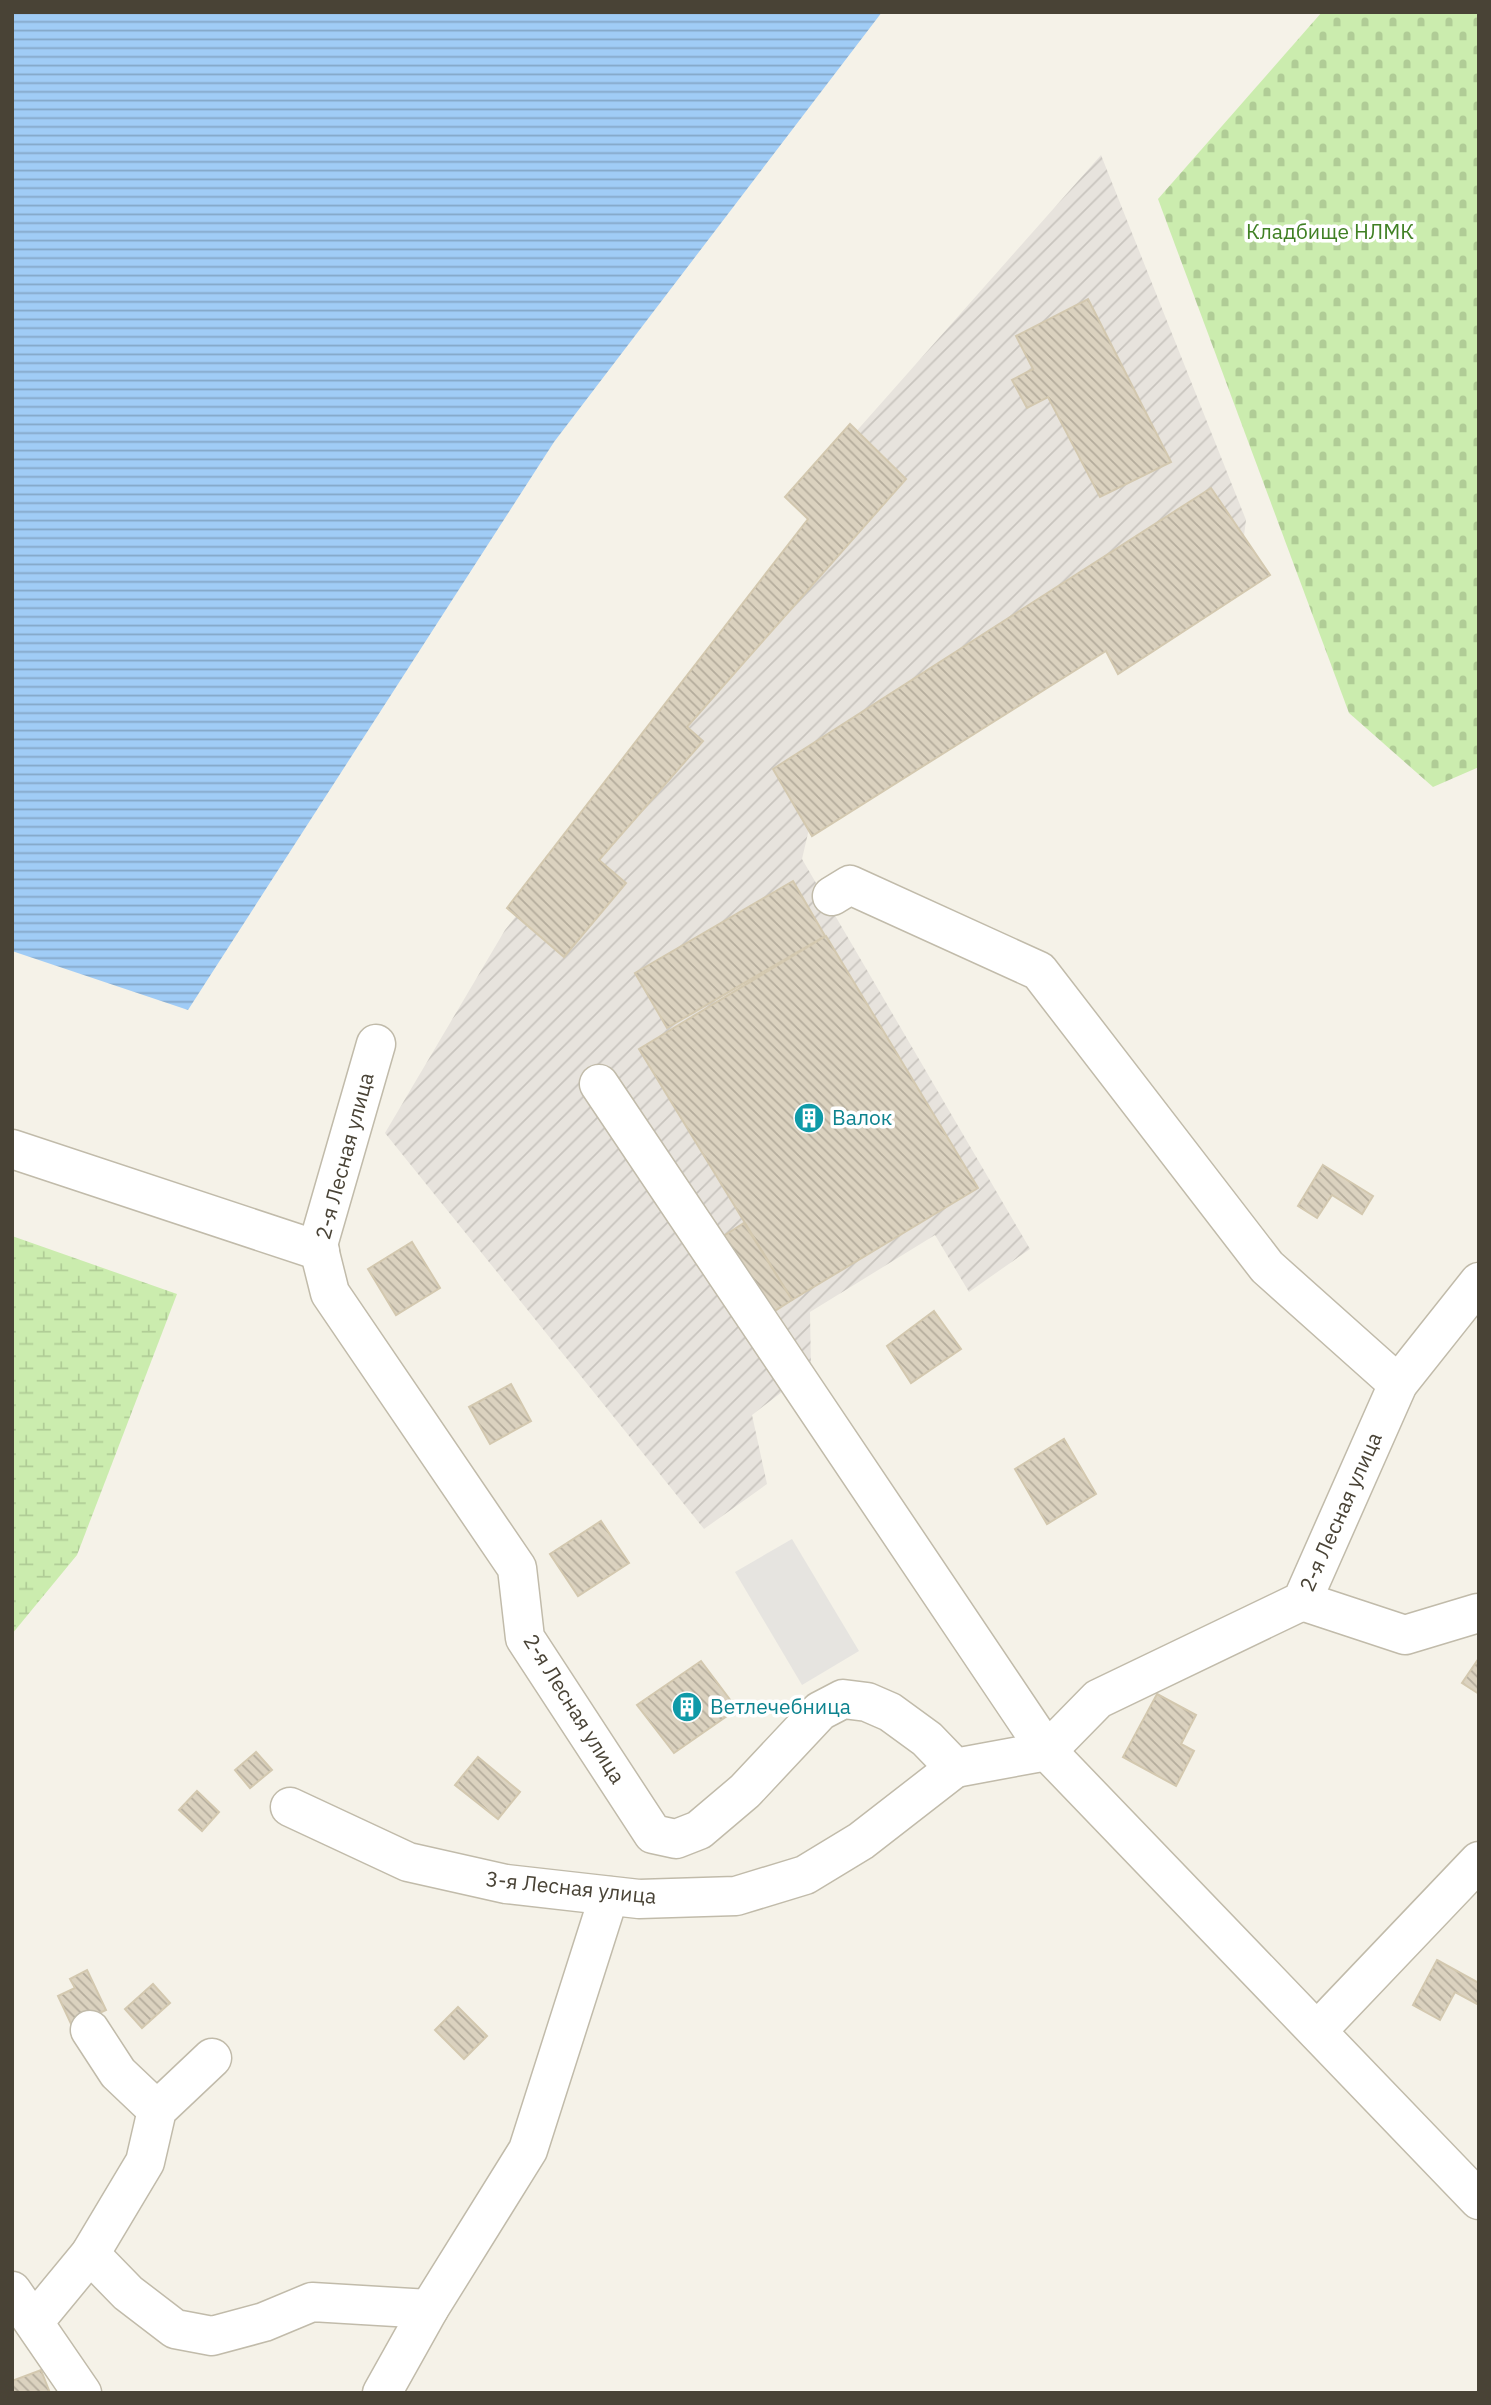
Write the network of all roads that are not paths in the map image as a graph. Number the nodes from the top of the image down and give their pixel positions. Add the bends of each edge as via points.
1 (832, 896) dead end
2 (376, 1044) dead end
3 (599, 1084) dead end
4 (12, 1149) edge
5 (320, 1251) junction
6 (1479, 1282) edge
7 (1398, 1384) junction
8 (1302, 1601) junction
9 (1478, 1613) edge
10 (1047, 1751) junction
11 (955, 1768) junction
12 (290, 1807) dead end
13 (1479, 1861) edge
14 (609, 1896) junction
15 (90, 2030) dead end
16 (1317, 2031) junction
17 (212, 2058) dead end
18 (157, 2110) junction
19 (1479, 2200) edge
20 (90, 2254) junction
21 (12, 2291) edge
22 (429, 2309) junction
23 (34, 2322) junction
24 (82, 2393) edge
25 (382, 2393) edge

1 - 7 street via 850,885 1039,971 1267,1267
2 - 5 street, 2-я Лесная улица
3 - 10 street
4 - 5 street
5 - 11 street, 2-я Лесная улица via 330,1293 517,1568 525,1638 653,1834 676,1839 699,1830 745,1791 820,1712 843,1699 867,1702 890,1712 927,1739
6 - 7 street, 2-я Лесная улица
7 - 8 street, 2-я Лесная улица
8 - 9 street via 1405,1635
8 - 10 street, 2-я Лесная улица via 1098,1699
10 - 11 street
10 - 16 street
11 - 14 street, 3-я Лесная улица via 861,1841 805,1875 736,1896
12 - 14 street, 3-я Лесная улица via 408,1862 506,1884
13 - 16 street
14 - 22 street via 528,2150
15 - 18 street via 118,2073
16 - 19 street
17 - 18 street
18 - 20 street via 145,2162
20 - 22 street via 175,2329 212,2336 312,2302
20 - 23 street
21 - 23 street
22 - 25 street
23 - 24 street

